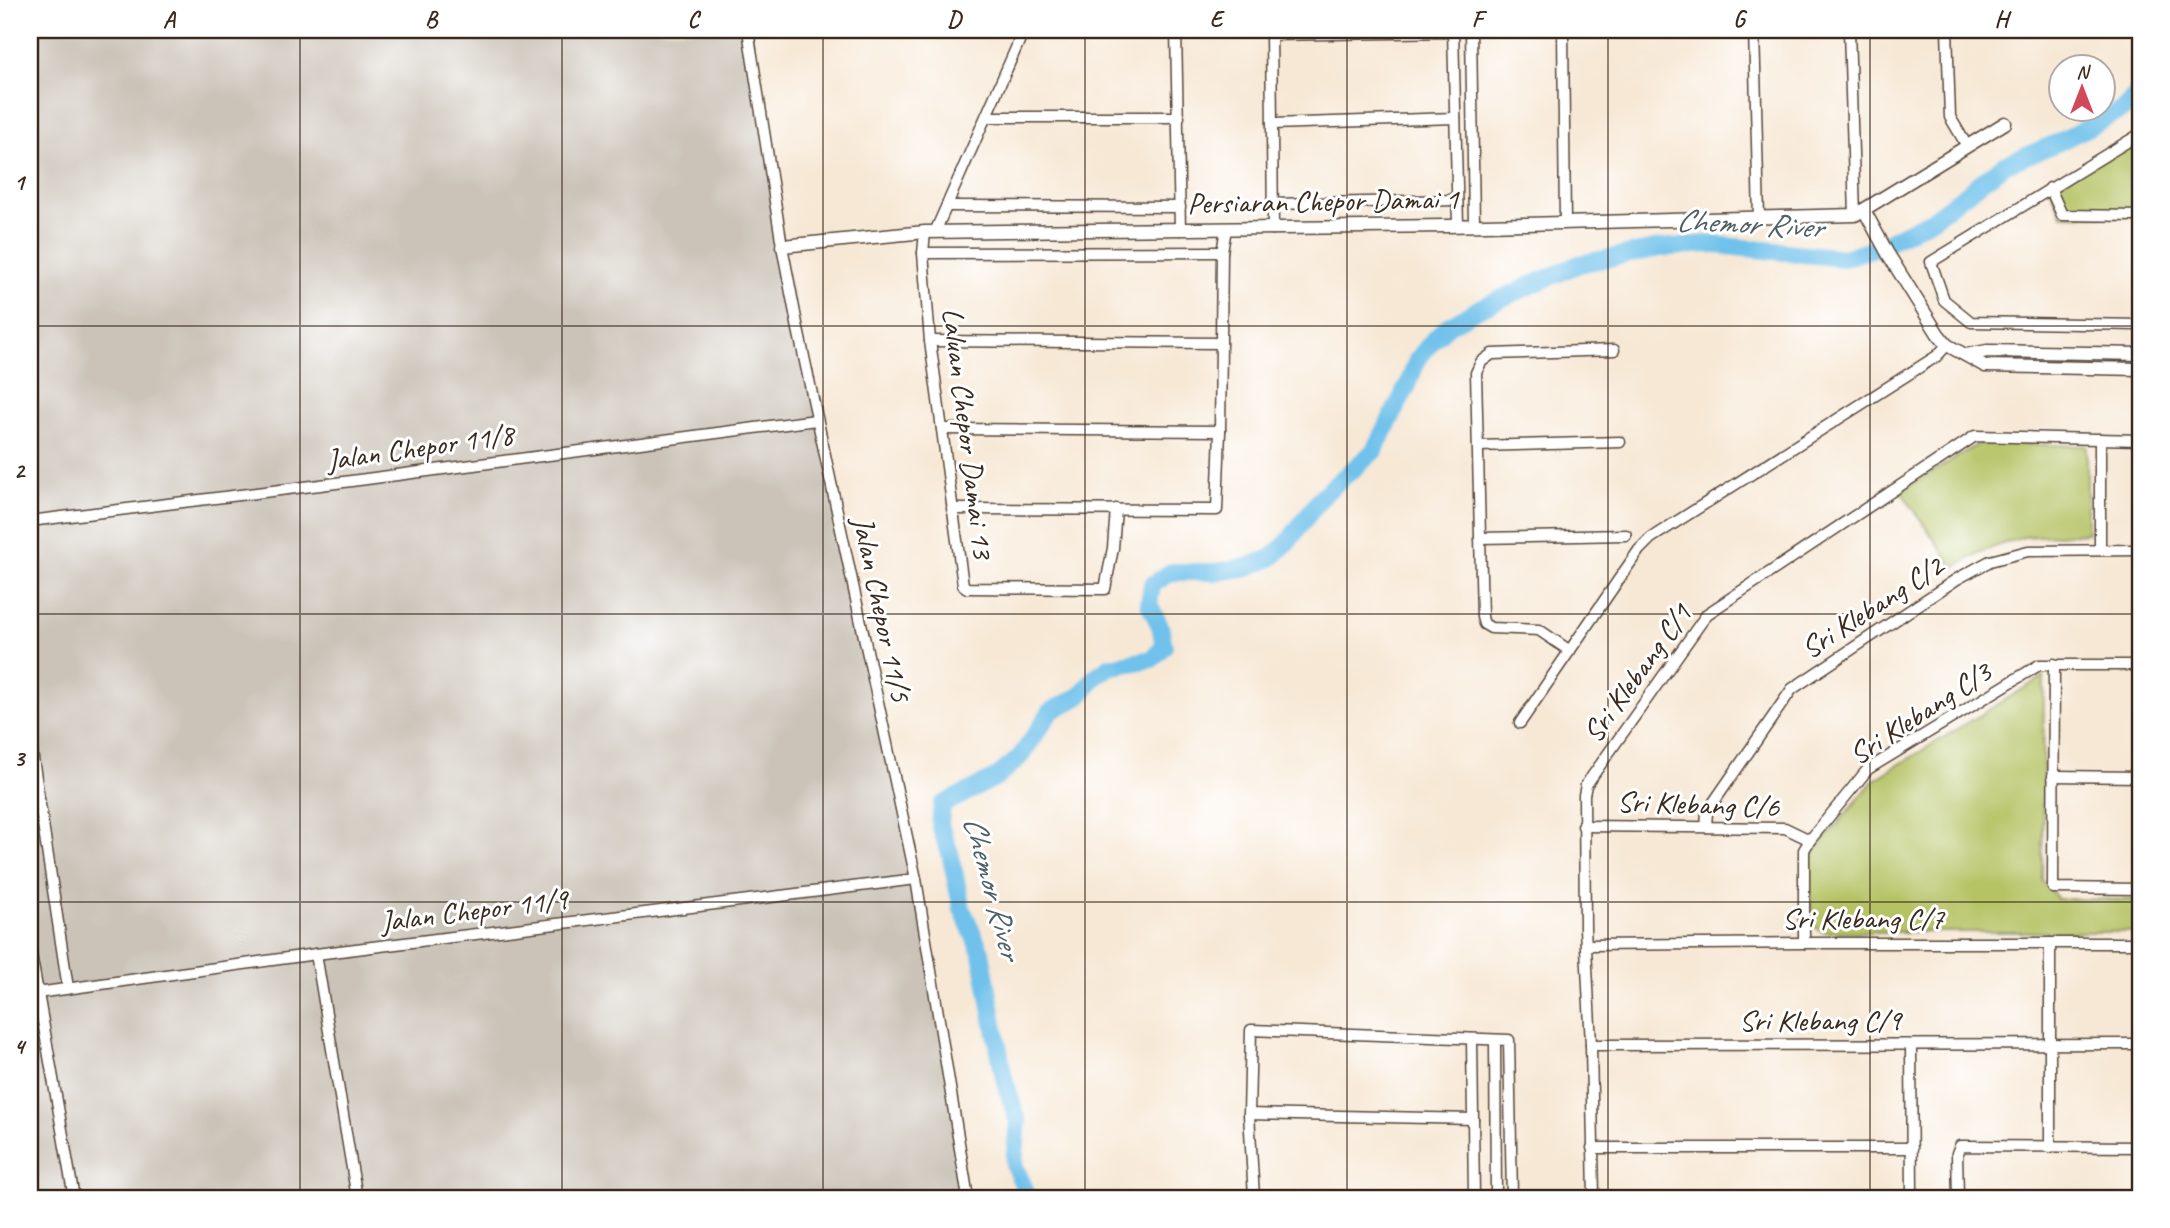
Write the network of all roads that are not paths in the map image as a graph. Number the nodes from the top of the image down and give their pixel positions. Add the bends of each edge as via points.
1 (748, 30) edge
2 (1024, 30) edge
3 (1176, 30) edge
4 (1471, 30) edge
5 (1563, 30) edge
6 (1754, 30) edge
7 (1849, 30) edge
8 (1947, 30) edge
9 (1452, 31) edge
10 (1271, 33) edge
11 (987, 117) junction
12 (1179, 117) junction
13 (1455, 118) junction
14 (2005, 123) dead end
15 (1272, 124) junction
16 (2140, 134) edge
17 (1967, 146) junction
18 (2050, 188) junction
19 (1457, 200) junction
20 (1273, 204) junction
21 (947, 206) junction
22 (1180, 207) junction
23 (1859, 213) junction
24 (2140, 216) edge
25 (1759, 218) junction
26 (1565, 223) junction
27 (1458, 225) junction
28 (1474, 225) junction
29 (1226, 229) junction
30 (1273, 229) junction
31 (1180, 230) junction
32 (930, 232) junction
33 (782, 246) junction
34 (1222, 252) junction
35 (923, 253) junction
36 (2140, 325) edge
37 (930, 341) junction
38 (1221, 343) junction
39 (1947, 345) junction
40 (1614, 350) dead end
41 (2140, 354) edge
42 (1966, 355) junction
43 (2140, 369) edge
44 (816, 420) junction
45 (942, 429) junction
46 (1220, 431) junction
47 (2100, 439) junction
48 (2140, 440) edge
49 (1620, 442) dead end
50 (1478, 446) junction
51 (953, 509) junction
52 (1116, 509) junction
53 (30, 521) edge
54 (1626, 535) dead end
55 (1480, 538) junction
56 (2100, 549) junction
57 (2140, 551) edge
58 (1570, 651) junction
59 (2054, 664) junction
60 (2140, 665) edge
61 (1520, 723) dead end
62 (30, 739) edge
63 (2053, 776) junction
64 (2140, 777) edge
65 (1583, 825) junction
66 (1706, 827) junction
67 (1810, 840) junction
68 (916, 879) junction
69 (2140, 889) edge
70 (1804, 943) junction
71 (2050, 943) junction
72 (2140, 943) edge
73 (1587, 945) junction
74 (30, 948) edge
75 (316, 954) junction
76 (68, 988) junction
77 (37, 993) junction
78 (1472, 1039) junction
79 (1494, 1040) junction
80 (2050, 1044) junction
81 (2140, 1044) edge
82 (1591, 1045) junction
83 (1911, 1045) junction
84 (1249, 1114) junction
85 (1473, 1119) junction
86 (2050, 1147) junction
87 (2140, 1147) edge
88 (1592, 1148) junction
89 (1912, 1148) junction
90 (74, 1198) edge
91 (357, 1198) edge
92 (968, 1198) edge
93 (1272, 1198) edge
94 (1306, 1198) edge
95 (1474, 1198) edge
96 (1496, 1198) edge
97 (1512, 1198) edge
98 (1594, 1198) edge
99 (1912, 1198) edge
100 (1958, 1198) edge

1 - 33 street, Jalan Chepor 11/5
2 - 11 street, Laluan Chepor Damai 13
3 - 12 street
4 - 28 street
5 - 26 street
6 - 25 street
7 - 23 street
8 - 17 street via 1950,117
9 - 10 street
9 - 13 street
10 - 15 street
11 - 12 street
11 - 21 street, Laluan Chepor Damai 13
12 - 22 street
13 - 15 street
13 - 19 street
14 - 17 street
15 - 20 street
16 - 18 street
17 - 23 street
18 - 24 street via 2062,215
18 - 36 street via 1931,262 1944,300 1971,323
19 - 20 street
19 - 27 street
20 - 30 street
21 - 22 street
21 - 32 street, Laluan Chepor Damai 13
22 - 31 street
23 - 25 street, Persiaran Chepor Damai 1
23 - 39 street
25 - 26 street, Persiaran Chepor Damai 1
26 - 28 street, Persiaran Chepor Damai 1
27 - 28 street, Persiaran Chepor Damai 1
27 - 30 street, Persiaran Chepor Damai 1
29 - 30 street, Persiaran Chepor Damai 1
29 - 31 street, Persiaran Chepor Damai 1
29 - 34 street
31 - 32 street, Persiaran Chepor Damai 1
32 - 33 street, Persiaran Chepor Damai 1
32 - 35 street, Laluan Chepor Damai 13
33 - 44 street, Jalan Chepor 11/5
34 - 35 street
34 - 38 street
35 - 37 street, Laluan Chepor Damai 13
37 - 38 street
37 - 45 street, Laluan Chepor Damai 13
38 - 46 street
39 - 42 street
39 - 58 street via 1937,356 1651,538
40 - 50 street via 1492,354 1476,373
41 - 42 street via 1987,351
42 - 43 street via 1985,366
44 - 53 street, Jalan Chepor 11/8
44 - 68 street, Jalan Chepor 11/5
45 - 46 street
45 - 51 street, Laluan Chepor Damai 13
46 - 52 street via 1217,510
47 - 48 street, Sri Klebang C/1
47 - 56 street
47 - 65 street, Sri Klebang C/1 via 1975,436 1707,614 1586,785
49 - 50 street
50 - 55 street
51 - 52 street
51 - 52 street, Laluan Chepor Damai 13 via 967,588 1101,589 1107,586
54 - 55 street
55 - 58 street via 1485,624 1539,629
56 - 57 street, Sri Klebang C/2
56 - 66 street, Sri Klebang C/2 via 2028,551 1990,561 1792,689 1707,812
58 - 61 street
59 - 60 street, Sri Klebang C/3
59 - 63 street
59 - 67 street, Sri Klebang C/3 via 2039,665 1868,769
62 - 76 street
63 - 64 street
63 - 69 street via 2053,888
65 - 66 street, Sri Klebang C/6
65 - 73 street, Sri Klebang C/1
66 - 67 street, Sri Klebang C/6 via 1784,828
67 - 70 street, Sri Klebang C/3 via 1804,858
68 - 75 street, Jalan Chepor 11/9
68 - 92 street, Jalan Chepor 11/5
70 - 71 street, Sri Klebang C/7
70 - 73 street, Sri Klebang C/7
71 - 72 street, Sri Klebang C/7
71 - 80 street
73 - 82 street, Sri Klebang C/1
74 - 77 street
75 - 76 street, Jalan Chepor 11/9
75 - 91 street
76 - 77 street, Jalan Chepor 11/9
77 - 90 street
78 - 79 street
78 - 84 street via 1251,1030
78 - 85 street
79 - 96 street
79 - 97 street via 1509,1040
80 - 81 street, Sri Klebang C/9
80 - 83 street, Sri Klebang C/9
80 - 86 street
82 - 83 street, Sri Klebang C/9
82 - 88 street, Sri Klebang C/1
83 - 89 street
84 - 85 street
84 - 93 street via 1254,1197
85 - 95 street
86 - 87 street
86 - 100 street via 1960,1146
88 - 89 street
88 - 98 street, Sri Klebang C/1
89 - 99 street
93 - 94 street

